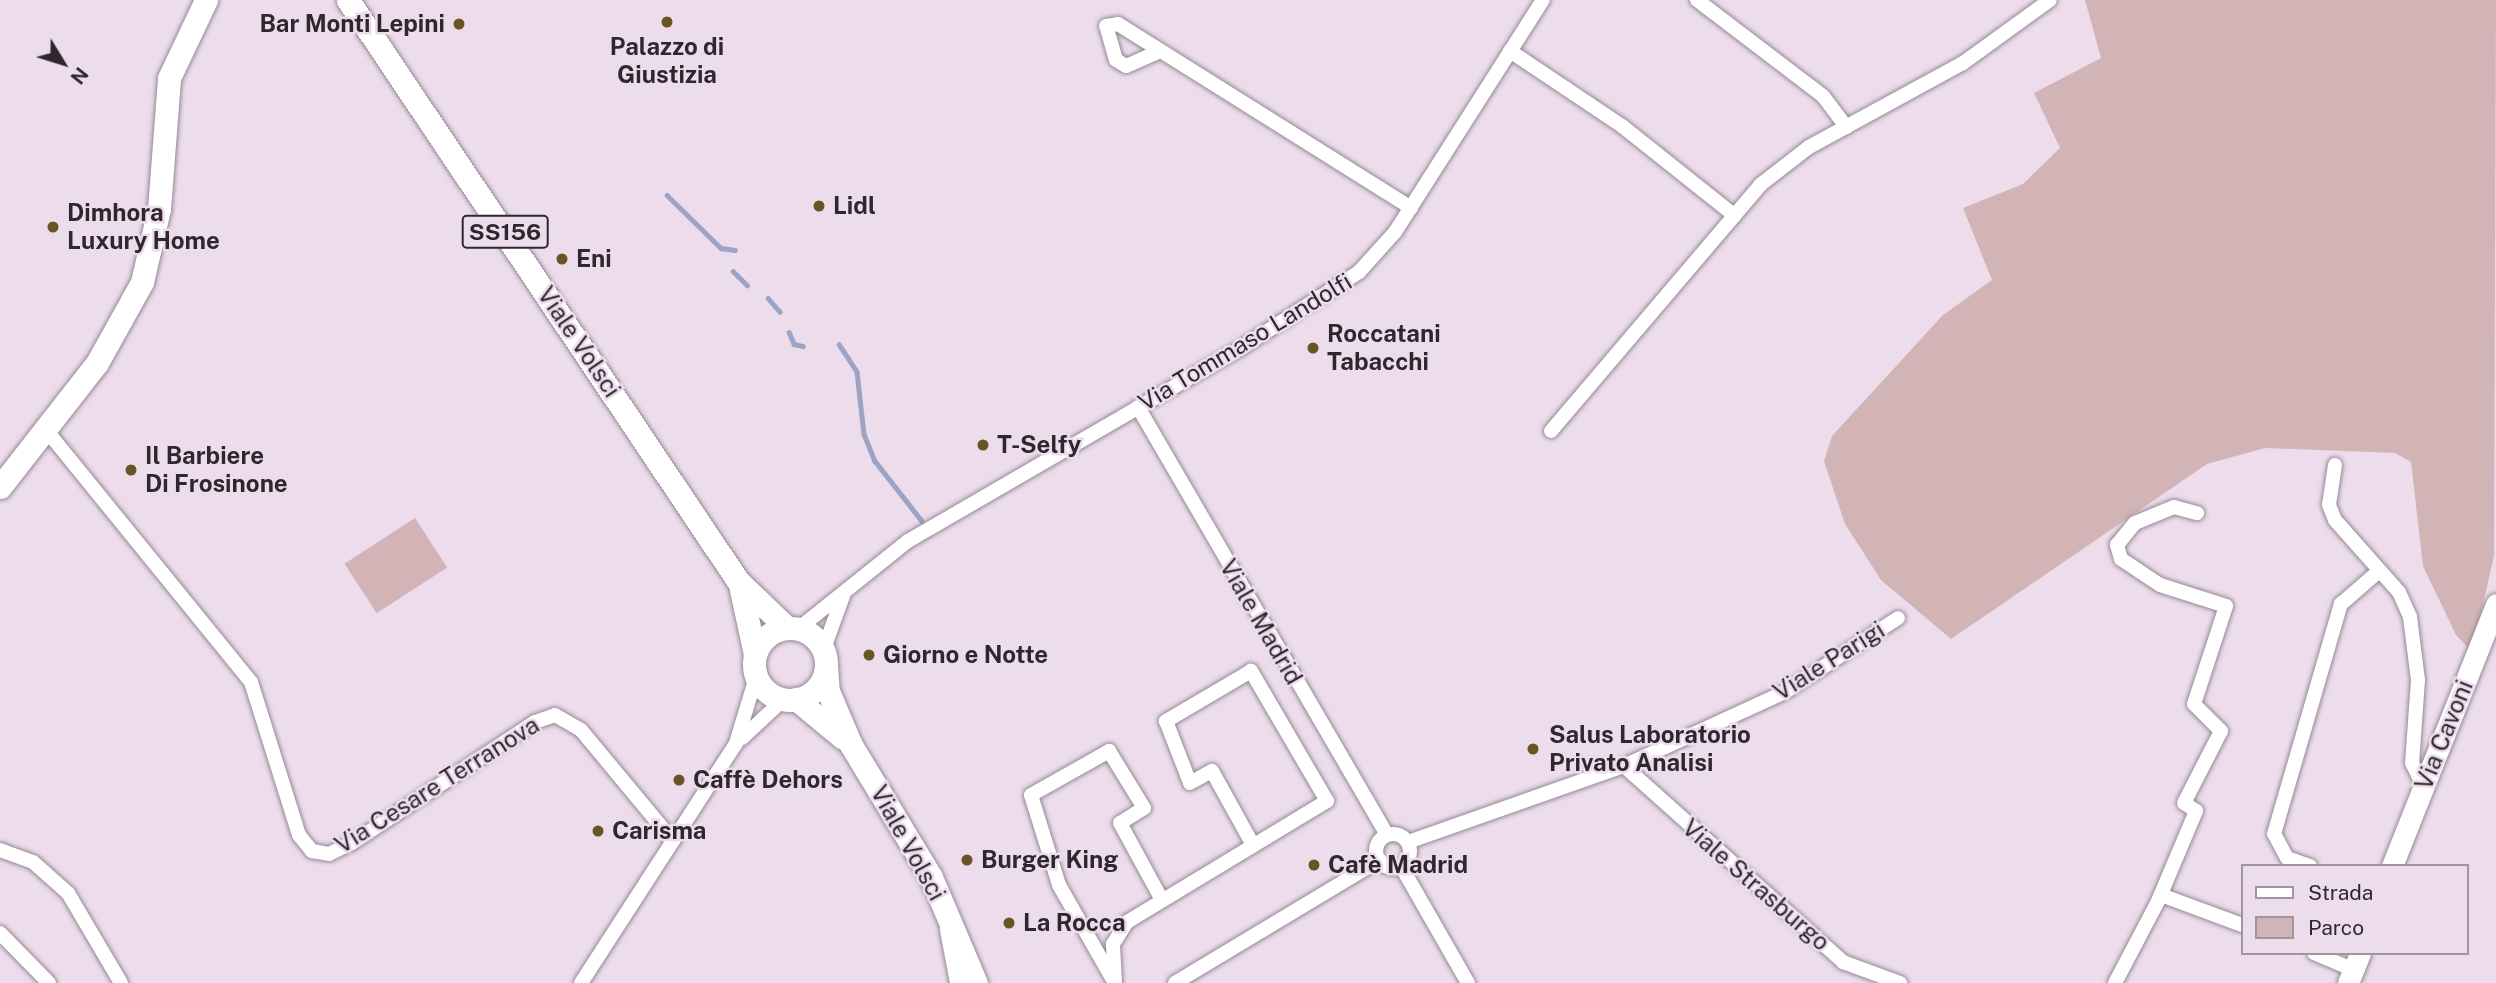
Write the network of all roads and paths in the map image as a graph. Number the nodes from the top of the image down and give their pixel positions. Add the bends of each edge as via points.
1 (206, 0) edge
2 (348, 0) edge
3 (1543, 0) edge
4 (1697, 0) edge
5 (2050, 0) edge
6 (1160, 51) dead end
7 (1510, 51) junction
8 (1846, 127) junction
9 (1411, 208) junction
10 (1735, 216) junction
11 (1138, 407) junction
12 (47, 431) junction
13 (1551, 431) dead end
14 (2335, 465) dead end
15 (0, 487) edge
16 (2197, 513) dead end
17 (2379, 570) junction
18 (738, 581) junction
19 (850, 583) junction
20 (2496, 604) edge
21 (1898, 618) dead end
22 (792, 628) junction
23 (755, 654) junction
24 (824, 658) junction
25 (756, 677) junction
26 (790, 699) junction
27 (736, 743) junction
28 (850, 745) junction
29 (1624, 766) junction
30 (2423, 786) junction
31 (1387, 835) junction
32 (673, 841) junction
33 (1408, 842) junction
34 (1253, 845) junction
35 (0, 850) edge
36 (1380, 860) junction
37 (2304, 864) edge
38 (2393, 864) edge
39 (1401, 866) junction
40 (2161, 895) junction
41 (1162, 900) junction
42 (946, 911) junction
43 (2240, 924) edge
44 (0, 933) edge
45 (2319, 955) edge
46 (2354, 969) edge
47 (49, 983) edge
48 (121, 983) edge
49 (582, 983) edge
50 (957, 983) edge
51 (975, 983) edge
52 (1115, 983) edge
53 (1175, 983) edge
54 (1468, 983) edge
55 (1900, 983) edge
56 (2115, 983) edge

1 - 12 main road via 169,78 159,209 142,282 97,363
2 - 18 main road, Viale Volsci / SS156
3 - 7 street, Via Tommaso Landolfi
4 - 8 street via 1823,96
5 - 8 street via 1963,63
6 - 9 street
7 - 9 street, Via Tommaso Landolfi
7 - 10 street via 1622,126
8 - 10 street via 1760,185
9 - 11 street, Via Tommaso Landolfi via 1380,252 1339,287
10 - 13 street via 1651,307
11 - 19 street, Via Tommaso Landolfi via 955,512
11 - 31 street, Viale Madrid
12 - 15 main road
12 - 32 street, Via Cesare Terranova via 251,682 299,835 312,851 329,854 352,843 535,722 555,715 581,730
14 - 17 street via 2329,505
16 - 40 street via 2174,508 2135,523 2117,545 2121,559 2160,585 2226,606 2194,704 2221,731 2184,803 2196,811
17 - 30 street via 2410,617 2418,680 2412,763
17 - 37 street via 2341,604 2274,834 2287,858
18 - 22 main road, Viale Volsci / SS156
18 - 23 main road, Viale Volsci / SS156 via 753,621
19 - 22 street, Via Tommaso Landolfi
19 - 24 street
20 - 30 street, Via Cavoni
21 - 29 street, Viale Parigi via 1785,692
22 - 23 main road via 767,636
22 - 24 main road, Viale Volsci / SS156
23 - 25 main road, Viale Volsci / SS156
24 - 26 main road via 813,691
24 - 28 main road, Viale Volsci via 828,691
25 - 26 main road, Viale Volsci
25 - 27 street
26 - 27 street
26 - 28 main road, Viale Volsci
27 - 32 street
28 - 42 main road, Viale Volsci
29 - 33 street, Viale Parigi
29 - 55 street, Viale Strasburgo via 1843,962
30 - 38 street, Via Cavoni
31 - 33 street
31 - 36 street via 1378,844
32 - 49 street
33 - 39 street via 1410,852
34 - 34 street via 1212,771 1190,783 1166,721 1251,671 1327,800
34 - 41 street
35 - 48 street via 33,862 68,892
36 - 39 street
36 - 53 street
39 - 54 street
40 - 43 street
40 - 56 street
41 - 52 street via 1127,922 1113,944
41 - 52 street via 1120,823 1144,808 1109,751 1031,795 1059,885
42 - 50 street
42 - 51 main road, Viale Volsci
44 - 47 street
45 - 46 street

